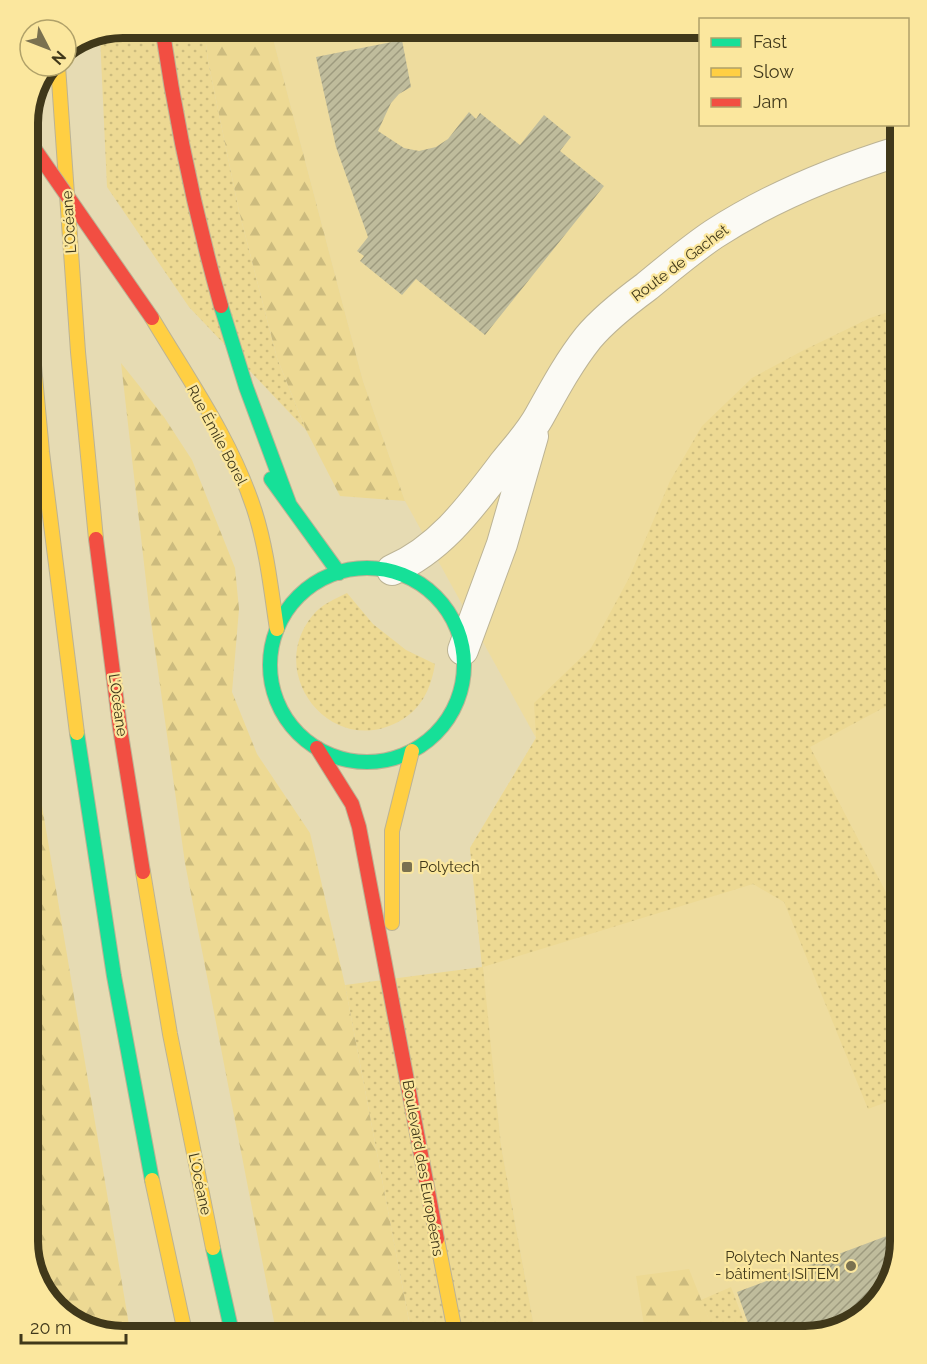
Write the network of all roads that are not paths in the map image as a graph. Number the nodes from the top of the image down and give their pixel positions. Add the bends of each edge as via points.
1 (164, 38) edge
2 (59, 78) edge
3 (38, 154) edge
4 (890, 154) edge
5 (152, 318) junction
6 (38, 403) edge
7 (539, 417) junction
8 (235, 430) dead end
9 (262, 466) dead end
10 (289, 503) junction
11 (392, 570) junction
12 (339, 573) junction
13 (277, 629) junction
14 (463, 650) junction
15 (317, 748) junction
16 (412, 751) junction
17 (392, 999) junction
18 (184, 1326) edge
19 (231, 1326) edge
20 (454, 1326) edge

1 - 10 main road via 185,165 214,283 257,423
2 - 19 main road, L’Océane via 80,383 114,677 163,995
3 - 5 main road, Rue Émile Borel, bridge
4 - 7 street, Route de Gachet via 799,188 715,234 679,260 589,336
5 - 8 main road, Rue Émile Borel
5 - 13 main road, Rue Émile Borel via 223,439 249,495 265,548
6 - 18 main road via 71,698 101,902 136,1098
7 - 11 street, Route de Gachet via 467,512 438,542
7 - 14 street, Route de Gachet via 502,543
9 - 10 main road, Rue Émile Borel
10 - 12 main road, Rue Émile Borel
11 - 12 main road
11 - 14 main road via 418,582 440,600 455,623
12 - 13 main road via 301,594
13 - 15 main road via 271,663 275,696 292,725
14 - 16 main road via 463,681 457,701 440,728
15 - 16 main road via 355,761 375,762
15 - 17 main road, Boulevard des Européens via 352,804 359,827
16 - 17 main road, Boulevard des Européens via 392,831
17 - 20 main road, Boulevard des Européens

